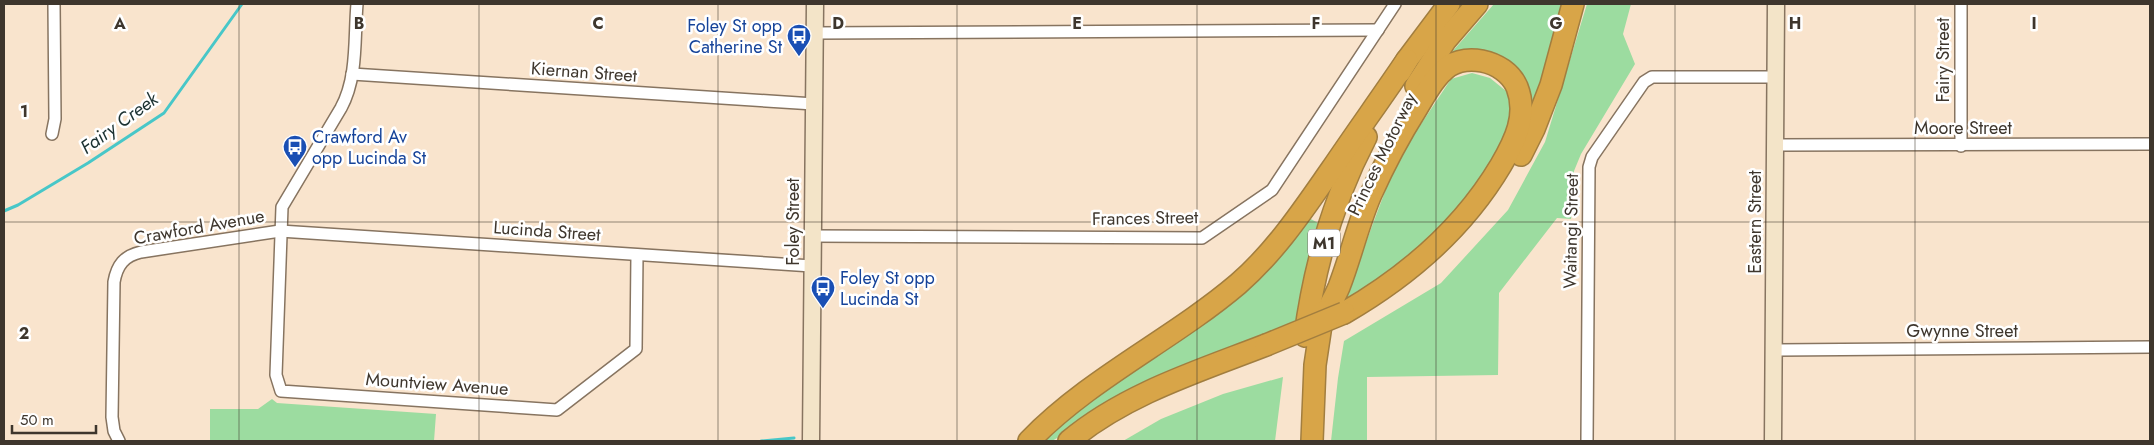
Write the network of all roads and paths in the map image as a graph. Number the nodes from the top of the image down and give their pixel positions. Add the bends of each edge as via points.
1 (54, 4) edge
2 (357, 4) edge
3 (815, 4) edge
4 (1395, 4) edge
5 (1449, 4) edge
6 (1476, 4) edge
7 (1573, 4) edge
8 (1776, 4) edge
9 (1961, 4) edge
10 (1378, 30) junction
11 (815, 33) junction
12 (1407, 60) junction
13 (352, 74) junction
14 (1776, 77) junction
15 (814, 104) junction
16 (52, 134) dead end
17 (2150, 144) edge
18 (1775, 145) junction
19 (1960, 146) junction
20 (280, 231) junction
21 (813, 236) junction
22 (637, 255) junction
23 (812, 266) junction
24 (1335, 321) junction
25 (2150, 347) edge
26 (1774, 350) junction
27 (1265, 352) junction
28 (119, 441) edge
29 (811, 441) edge
30 (1029, 441) edge
31 (1069, 441) edge
32 (1090, 441) edge
33 (1297, 441) edge
34 (1312, 441) edge
35 (1587, 441) edge
36 (1773, 441) edge

1 - 16 street via 55,118
2 - 13 street, Crawford Avenue
3 - 11 main road, Foley Street
4 - 10 street, Frances Street
5 - 12 highway, Princes Motorway / M1
6 - 24 highway, Princes Motorway / M1 via 1445,41 1404,104 1351,211
7 - 24 highway via 1543,107 1520,158 1500,191 1460,240 1427,272 1374,309
8 - 14 main road, Eastern Street
9 - 19 street, Fairy Street
10 - 11 street
10 - 21 street, Frances Street via 1272,190 1202,238
11 - 15 main road, Foley Street
12 - 30 highway via 1294,224 1268,254 1212,305 1082,395
12 - 33 highway, Princes Motorway / M1 via 1347,178 1323,246 1309,309 1300,376
13 - 15 street, Kiernan Street
13 - 20 street, Crawford Avenue via 342,108 282,207
14 - 18 main road, Eastern Street
14 - 35 street, Waitangi Street via 1652,77 1644,82 1592,157 1589,168
15 - 21 main road, Foley Street
17 - 19 street, Moore Street
18 - 19 street, Moore Street
18 - 26 main road, Eastern Street
20 - 22 street, Lucinda Street
20 - 22 street, Mountview Avenue via 276,375 281,391 557,410 636,349
20 - 28 street, Crawford Avenue via 140,252 121,262 115,275 114,289 112,418
21 - 23 main road, Foley Street
22 - 23 street, Lucinda Street
23 - 29 main road, Foley Street
24 - 24 highway via 1390,285 1439,244 1492,180 1513,145 1522,115 1515,83 1497,66 1475,60 1458,62 1444,70 1429,89 1371,195 1338,287
24 - 27 highway, bridge
24 - 34 highway, Princes Motorway / M1 via 1313,392
25 - 26 street, Gwynne Street
26 - 36 main road, Eastern Street
27 - 31 highway via 1191,374 1133,400
27 - 32 highway via 1124,419

